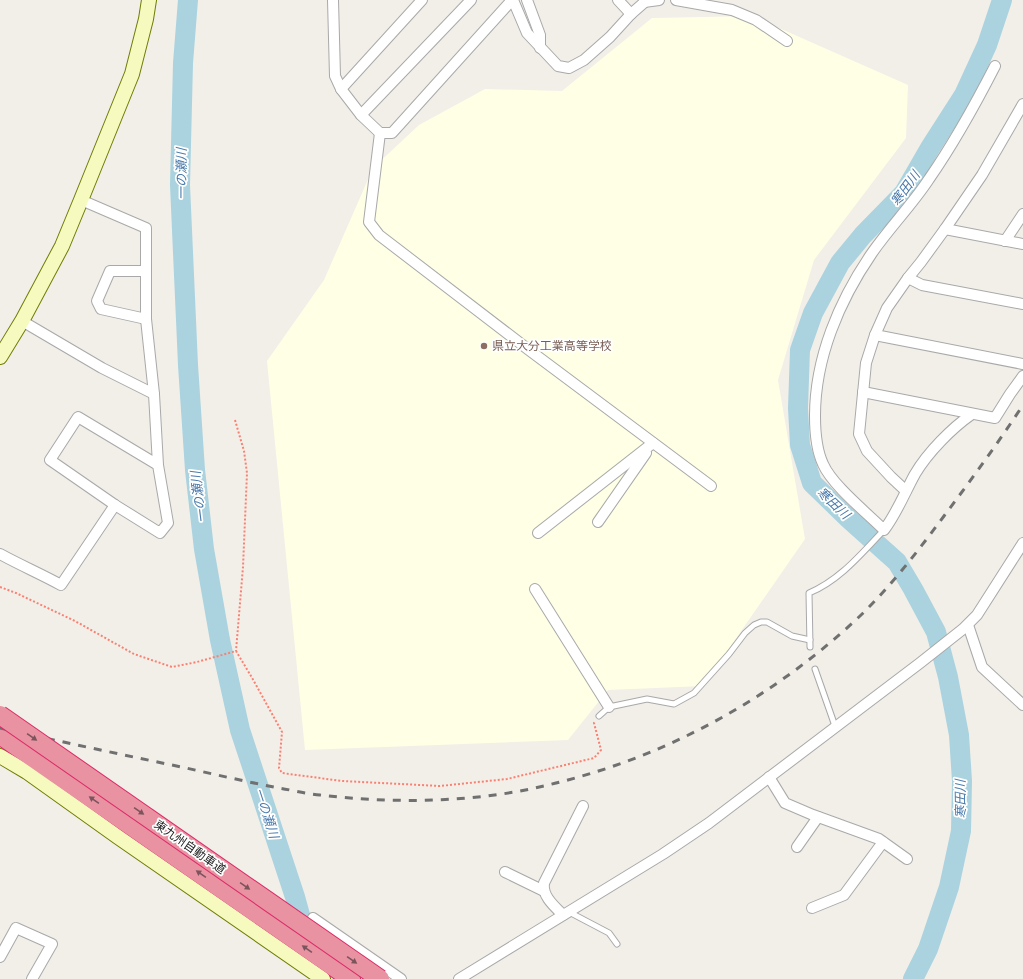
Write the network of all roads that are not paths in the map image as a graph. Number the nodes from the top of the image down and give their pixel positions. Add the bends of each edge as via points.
1 (149, 0) edge
2 (339, 0) edge
3 (422, 0) edge
4 (471, 0) edge
5 (513, 0) edge
6 (527, 0) edge
7 (618, 0) edge
8 (659, 0) edge
9 (676, 0) edge
10 (645, 1) edge
11 (333, 5) edge
12 (631, 14) junction
13 (787, 41) dead end
14 (540, 48) junction
15 (995, 66) dead end
16 (341, 89) junction
17 (1023, 104) edge
18 (361, 115) junction
19 (380, 133) junction
20 (82, 200) junction
21 (1023, 214) edge
22 (945, 229) junction
23 (1005, 241) junction
24 (1023, 244) edge
25 (146, 271) junction
26 (908, 278) junction
27 (1023, 304) edge
28 (146, 319) junction
29 (22, 321) junction
30 (876, 334) junction
31 (0, 357) edge
32 (1023, 364) edge
33 (1023, 376) edge
34 (863, 392) junction
35 (154, 394) junction
36 (972, 414) junction
37 (653, 443) junction
38 (158, 465) junction
39 (711, 486) dead end
40 (906, 490) junction
41 (115, 505) junction
42 (598, 522) dead end
43 (884, 530) junction
44 (538, 533) dead end
45 (1023, 543) edge
46 (0, 554) edge
47 (535, 589) dead end
48 (965, 627) junction
49 (810, 640) junction
50 (810, 647) dead end
51 (815, 669) dead end
52 (1023, 705) edge
53 (609, 707) junction
54 (0, 715) edge
55 (599, 716) road end
56 (835, 726) junction
57 (0, 734) edge
58 (0, 756) edge
59 (769, 777) junction
60 (583, 806) dead end
61 (818, 817) junction
62 (883, 842) junction
63 (798, 847) dead end
64 (907, 859) dead end
65 (505, 872) dead end
66 (544, 891) junction
67 (812, 908) dead end
68 (565, 914) junction
69 (313, 918) dead end
70 (617, 944) dead end
71 (0, 957) edge
72 (32, 979) edge
73 (323, 979) edge
74 (351, 979) edge
75 (380, 979) edge
76 (401, 979) edge
77 (459, 979) edge

1 - 20 street via 132,74
2 - 11 street
3 - 16 street
4 - 18 street
5 - 14 street via 527,33
5 - 19 street via 392,133
6 - 14 street via 540,35
7 - 12 street
8 - 10 street
9 - 13 street via 732,10 756,20
10 - 12 street
11 - 16 street via 335,76
12 - 14 street via 584,60 569,68 558,66
15 - 43 street via 954,141 861,270 844,301 821,361 815,406 815,440 823,464 831,476
16 - 18 street
17 - 22 street via 982,175
18 - 19 street
19 - 37 street via 369,222 379,235
20 - 25 street via 146,228
20 - 29 street via 62,246
21 - 23 street
22 - 23 street
22 - 26 street
23 - 24 street
25 - 28 street
25 - 28 street via 110,271 98,301 101,309
26 - 27 street via 922,285
26 - 30 street via 887,308
28 - 35 street
29 - 31 street
29 - 35 street via 102,368
30 - 32 street
30 - 34 street via 866,363
33 - 36 street via 994,418
34 - 36 street
34 - 40 street via 859,434 866,451
35 - 38 street
36 - 40 street via 930,453
37 - 39 street
37 - 42 street
37 - 44 street
38 - 41 street via 168,524 160,533
38 - 41 street via 78,417 50,460
40 - 43 street via 891,522
41 - 46 street via 61,585
43 - 49 lane via 847,569 831,582 809,593
45 - 48 street via 977,615
47 - 53 street
48 - 52 street via 982,667
48 - 56 street
49 - 50 lane
49 - 53 lane via 792,636 767,622 761,622 745,634 694,693 674,704 647,699
51 - 56 lane
53 - 55 lane
54 -> 75 highway, 東九州自動車道, bridge
56 - 59 street
74 -> 57 highway, 東九州自動車道
58 - 73 street via 27,772
59 - 61 street via 785,803
59 - 68 street via 663,854
60 - 66 street via 546,879
61 - 62 street
61 - 63 street
62 - 64 street
62 - 67 street via 844,895
65 - 66 street
66 - 68 street
68 - 70 lane via 609,932
68 - 77 street
69 - 76 street
71 - 72 street via 16,928 52,944

